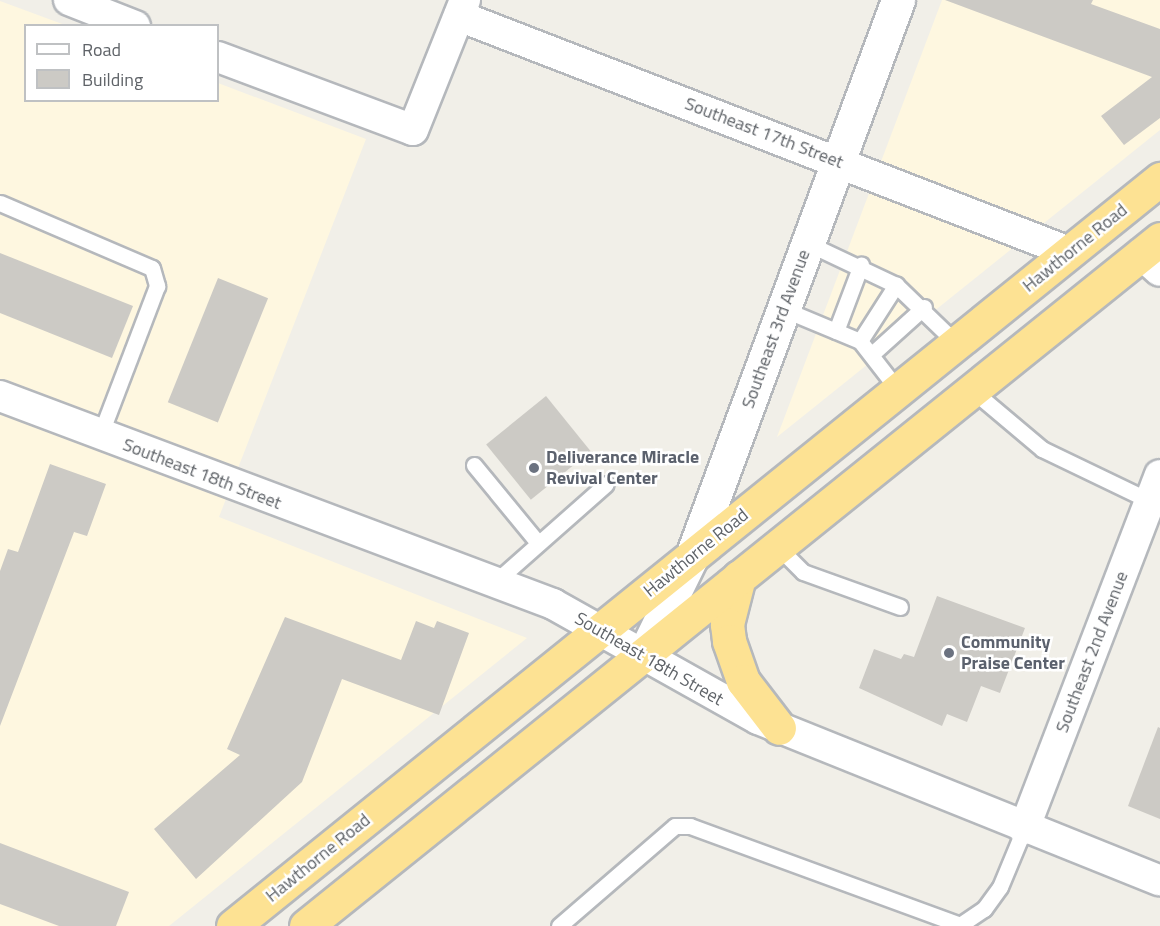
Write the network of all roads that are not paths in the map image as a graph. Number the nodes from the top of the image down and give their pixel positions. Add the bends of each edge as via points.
1 (69, 0) edge
2 (898, 0) edge
3 (462, 8) edge
4 (130, 24) edge
5 (219, 57) edge
6 (838, 161) junction
7 (1160, 179) edge
8 (0, 203) edge
9 (807, 243) junction
10 (1069, 252) junction
11 (1154, 255) edge
12 (861, 265) junction
13 (896, 285) junction
14 (924, 307) junction
15 (783, 309) junction
16 (836, 331) junction
17 (860, 341) junction
18 (956, 343) junction
19 (872, 354) junction
20 (898, 390) junction
21 (972, 390) junction
22 (1, 401) edge
23 (100, 435) junction
24 (474, 465) dead end
25 (606, 484) dead end
26 (1155, 488) edge
27 (538, 543) junction
28 (778, 546) junction
29 (692, 556) junction
30 (739, 577) junction
31 (494, 582) junction
32 (900, 607) dead end
33 (604, 628) junction
34 (644, 654) junction
35 (779, 728) junction
36 (1024, 829) junction
37 (1160, 881) edge
38 (960, 925) edge
39 (232, 926) edge
40 (306, 926) edge
41 (559, 926) edge

1 - 4 street
2 - 6 street, Southeast 3rd Avenue
3 - 5 street via 413,130
3 - 6 street, Southeast 17th Street
6 - 9 street, Southeast 3rd Avenue
6 - 10 street, Southeast 17th Street
7 - 10 highway, Hawthorne Road
8 - 23 lane via 152,268 157,286
9 - 12 lane
9 - 15 street, Southeast 3rd Avenue
10 - 18 highway, Hawthorne Road
11 - 21 highway
12 - 13 lane
12 - 16 lane
13 - 14 lane
13 - 17 lane
14 - 18 lane
14 - 19 lane
15 - 16 lane
15 - 29 street, Southeast 3rd Avenue
16 - 17 lane
17 - 19 lane
18 - 20 highway, Hawthorne Road
19 - 20 lane
20 - 29 highway, Hawthorne Road
21 - 26 lane via 1042,449
21 - 28 highway
22 - 23 street, Southeast 18th Street
23 - 31 street, Southeast 18th Street
24 - 27 lane
25 - 27 lane
26 - 36 street, Southeast 2nd Avenue
27 - 31 lane
28 - 30 highway
28 - 32 lane via 803,572
29 - 33 highway, Hawthorne Road
29 - 34 street, Southeast 3rd Avenue
30 - 34 highway
30 - 35 highway via 727,624 731,650 743,681
31 - 33 street, Southeast 18th Street
33 - 34 street, Southeast 18th Street
33 - 39 highway, Hawthorne Road
34 - 35 street, Southeast 18th Street via 737,710
34 - 40 highway
35 - 36 street, Southeast 18th Street
36 - 37 street, Southeast 18th Street
36 - 38 lane via 1000,888 984,909
38 - 41 lane via 690,826 675,826

